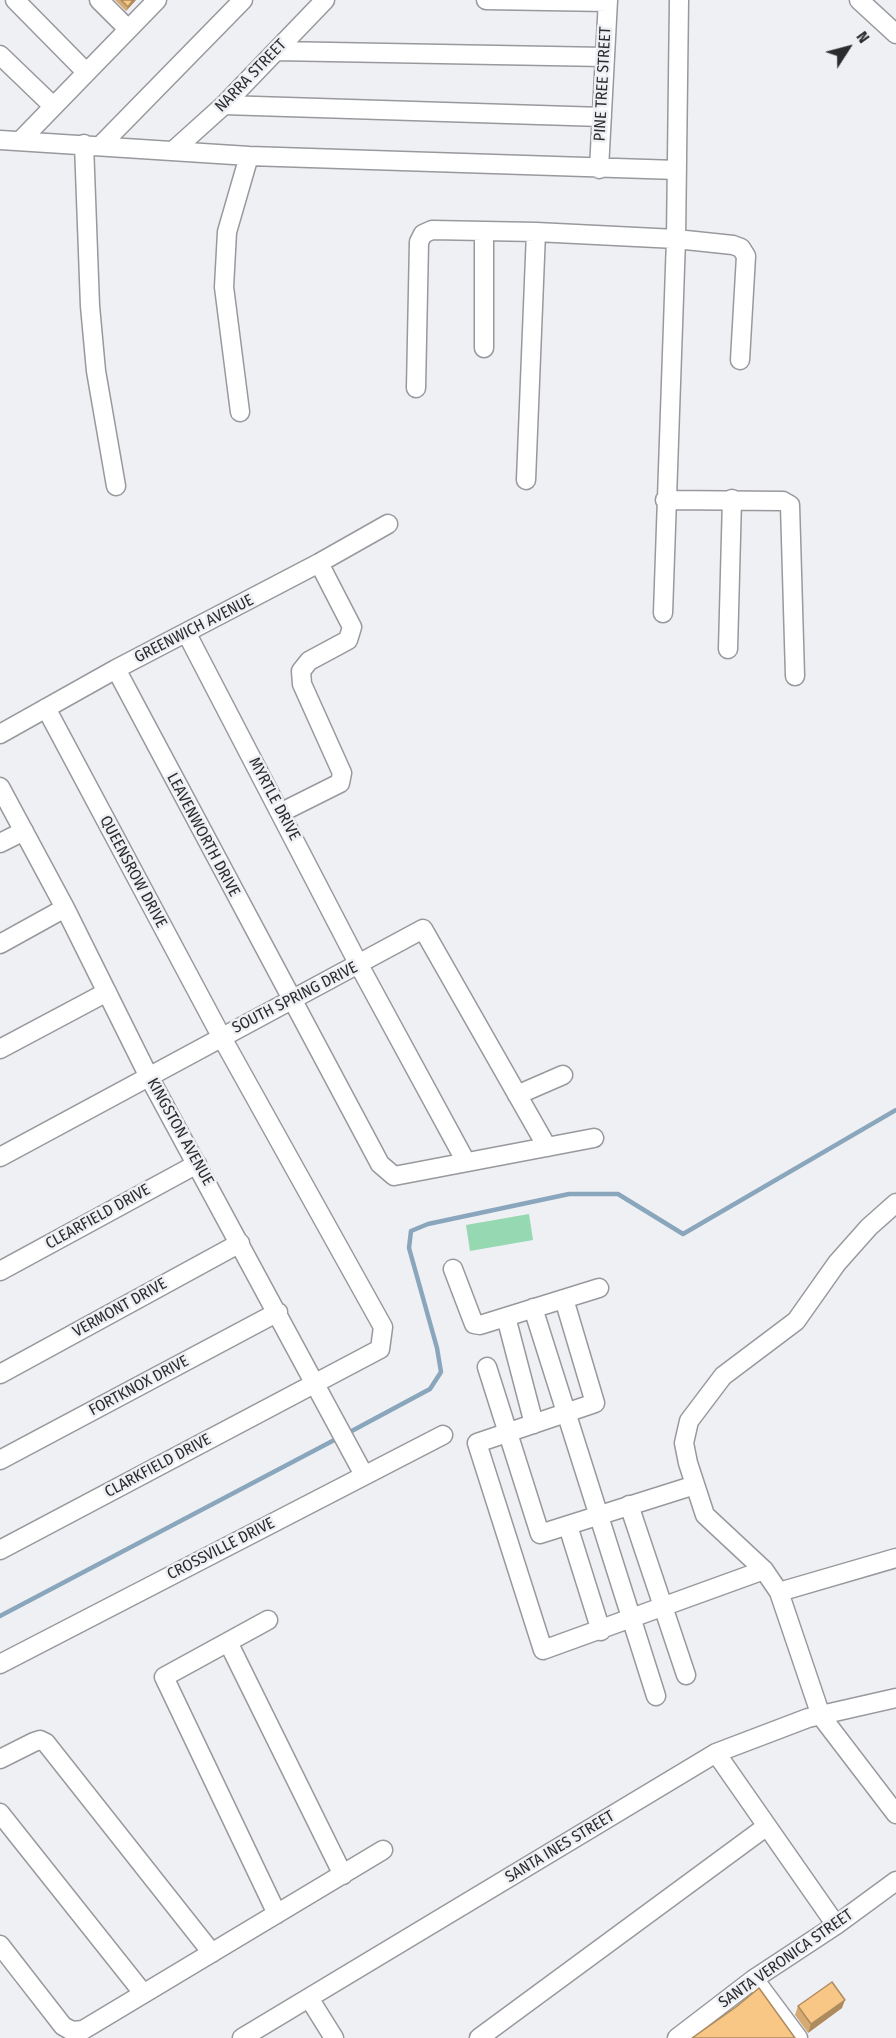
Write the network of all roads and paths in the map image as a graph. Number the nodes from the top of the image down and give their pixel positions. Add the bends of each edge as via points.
1 (15, 0) edge
2 (99, 0) edge
3 (157, 0) edge
4 (243, 0) edge
5 (325, 0) edge
6 (486, 0) edge
7 (679, 0) edge
8 (859, 0) edge
9 (608, 1) edge
10 (128, 29) junction
11 (896, 34) edge
12 (276, 51) junction
13 (0, 55) edge
14 (605, 57) junction
15 (86, 72) junction
16 (224, 105) junction
17 (53, 106) junction
18 (602, 117) junction
19 (0, 140) edge
20 (21, 140) junction
21 (92, 144) junction
22 (174, 150) junction
23 (249, 156) junction
24 (599, 169) junction
25 (676, 170) junction
26 (484, 231) junction
27 (536, 232) junction
28 (676, 239) junction
29 (484, 348) dead end
30 (740, 360) dead end
31 (416, 388) dead end
32 (240, 412) dead end
33 (526, 480) dead end
34 (116, 486) dead end
35 (732, 499) junction
36 (666, 500) junction
37 (388, 524) dead end
38 (319, 563) junction
39 (663, 613) dead end
40 (187, 634) junction
41 (728, 649) dead end
42 (116, 669) junction
43 (795, 676) dead end
44 (46, 708) junction
45 (0, 734) edge
46 (0, 787) edge
47 (282, 813) junction
48 (24, 831) junction
49 (0, 843) edge
50 (65, 908) junction
51 (0, 944) edge
52 (359, 965) junction
53 (107, 993) junction
54 (291, 1001) junction
55 (221, 1036) junction
56 (0, 1049) edge
57 (148, 1075) junction
58 (563, 1075) dead end
59 (517, 1095) junction
60 (594, 1138) dead end
61 (547, 1147) junction
62 (0, 1157) edge
63 (466, 1162) junction
64 (197, 1164) junction
65 (896, 1203) edge
66 (240, 1243) junction
67 (453, 1269) dead end
68 (0, 1271) edge
69 (599, 1288) dead end
70 (564, 1299) junction
71 (533, 1308) junction
72 (278, 1312) junction
73 (506, 1317) junction
74 (487, 1367) dead end
75 (0, 1374) edge
76 (316, 1383) junction
77 (568, 1414) junction
78 (534, 1424) junction
79 (507, 1433) junction
80 (443, 1436) dead end
81 (0, 1460) edge
82 (364, 1475) junction
83 (695, 1485) junction
84 (629, 1505) junction
85 (599, 1517) junction
86 (568, 1526) junction
87 (0, 1550) edge
88 (896, 1558) edge
89 (764, 1570) junction
90 (779, 1592) junction
91 (665, 1607) junction
92 (633, 1619) junction
93 (268, 1620) dead end
94 (601, 1631) junction
95 (228, 1642) junction
96 (0, 1664) edge
97 (686, 1675) dead end
98 (656, 1696) dead end
99 (896, 1698) edge
100 (821, 1716) junction
101 (716, 1753) junction
102 (0, 1759) edge
103 (0, 1813) edge
104 (896, 1814) edge
105 (767, 1826) junction
106 (383, 1850) dead end
107 (343, 1875) junction
108 (896, 1881) edge
109 (277, 1914) junction
110 (836, 1925) junction
111 (0, 1945) edge
112 (212, 1953) junction
113 (754, 1979) junction
114 (143, 1994) junction
115 (309, 1998) junction
116 (242, 2038) edge
117 (334, 2038) edge
118 (479, 2038) edge
119 (677, 2038) edge
120 (798, 2038) edge

1 - 15 street
2 - 10 street
3 - 10 street
4 - 21 street
5 - 12 street, NARRA STREET
6 - 9 street
7 - 25 street
8 - 11 street
9 - 14 street, PINE TREE STREET
10 - 15 street
12 - 14 street
12 - 16 street, NARRA STREET
13 - 17 street
14 - 18 street, PINE TREE STREET
15 - 17 street
16 - 18 street
16 - 22 street, NARRA STREET
17 - 20 street
18 - 24 street, PINE TREE STREET
19 - 20 street
20 - 21 street
21 - 22 street
21 - 34 street via 90,306 96,371
22 - 23 street
23 - 24 street
23 - 32 street via 226,232 224,287
24 - 25 street
25 - 28 street
26 - 27 street
26 - 29 street
26 - 31 street via 432,230 418,242
27 - 28 street
27 - 33 street
28 - 30 street via 733,245 746,256
28 - 36 street
35 - 36 street
35 - 41 street
35 - 43 street via 783,501 790,505
36 - 39 street
37 - 38 street, GREENWICH AVENUE
38 - 40 street, GREENWICH AVENUE
38 - 47 street via 352,627 348,640 309,661 301,671 302,684 342,773 340,783
40 - 42 street, GREENWICH AVENUE
40 - 47 street, MYRTLE DRIVE
42 - 44 street, GREENWICH AVENUE
42 - 54 street, LEAVENWORTH DRIVE
44 - 45 street, GREENWICH AVENUE
44 - 55 street, QUEENSROW DRIVE
46 - 48 street, KINGSTON AVENUE
47 - 52 street, MYRTLE DRIVE
48 - 49 street
48 - 50 street, KINGSTON AVENUE
50 - 51 street
50 - 53 street, KINGSTON AVENUE
52 - 54 street, SOUTH SPRING DRIVE
52 - 59 street, SOUTH SPRING DRIVE via 423,929
52 - 63 street, MYRTLE DRIVE
53 - 56 street
53 - 57 street, KINGSTON AVENUE
54 - 55 street, SOUTH SPRING DRIVE
54 - 63 street, LEAVENWORTH DRIVE via 381,1164 394,1176
55 - 57 street, SOUTH SPRING DRIVE
55 - 76 street, QUEENSROW DRIVE via 383,1327 380,1349
57 - 62 street, SOUTH SPRING DRIVE
57 - 64 street, KINGSTON AVENUE
58 - 59 street
59 - 61 street, SOUTH SPRING DRIVE
60 - 61 street
61 - 63 street
64 - 66 street, KINGSTON AVENUE
64 - 68 street, CLEARFIELD DRIVE
65 - 83 street via 837,1263 796,1321 723,1376 689,1421 684,1443
66 - 72 street, KINGSTON AVENUE
66 - 75 street, VERMONT DRIVE
67 - 73 street via 474,1324
69 - 70 street
70 - 71 street
70 - 77 street via 595,1400 593,1406
71 - 73 street
71 - 77 street
72 - 76 street, KINGSTON AVENUE
72 - 81 street, FORTKNOX DRIVE
73 - 78 street
74 - 79 street
76 - 82 street, KINGSTON AVENUE
76 - 87 street, CLARKFIELD DRIVE
77 - 78 street
77 - 85 street
78 - 79 street
79 - 86 street via 537,1531 544,1534
79 - 94 street via 477,1443 543,1650
80 - 82 street, CROSSVILLE DRIVE
82 - 96 street, CROSSVILLE DRIVE
83 - 84 street
83 - 89 street via 705,1515
84 - 85 street
84 - 91 street
85 - 86 street
85 - 92 street
86 - 94 street
88 - 90 street
89 - 90 street
89 - 91 street
90 - 100 street
91 - 92 street
91 - 97 street
92 - 94 street
92 - 98 street
93 - 95 street
95 - 107 street
95 - 109 street via 169,1672 164,1677 165,1684
99 - 100 street, SANTA INES STREET
100 - 101 street, SANTA INES STREET
100 - 104 street
101 - 105 street
101 - 115 street, SANTA INES STREET
102 - 112 street via 34,1742 46,1743
103 - 114 street
105 - 110 street
105 - 118 street
106 - 107 street
107 - 109 street
108 - 110 street, SANTA VERONICA STREET
109 - 112 street
110 - 113 street, SANTA VERONICA STREET
111 - 114 street via 63,2026 72,2031 83,2030
112 - 114 street
113 - 119 street, SANTA VERONICA STREET
113 - 120 street
115 - 116 street, SANTA INES STREET
115 - 117 street

